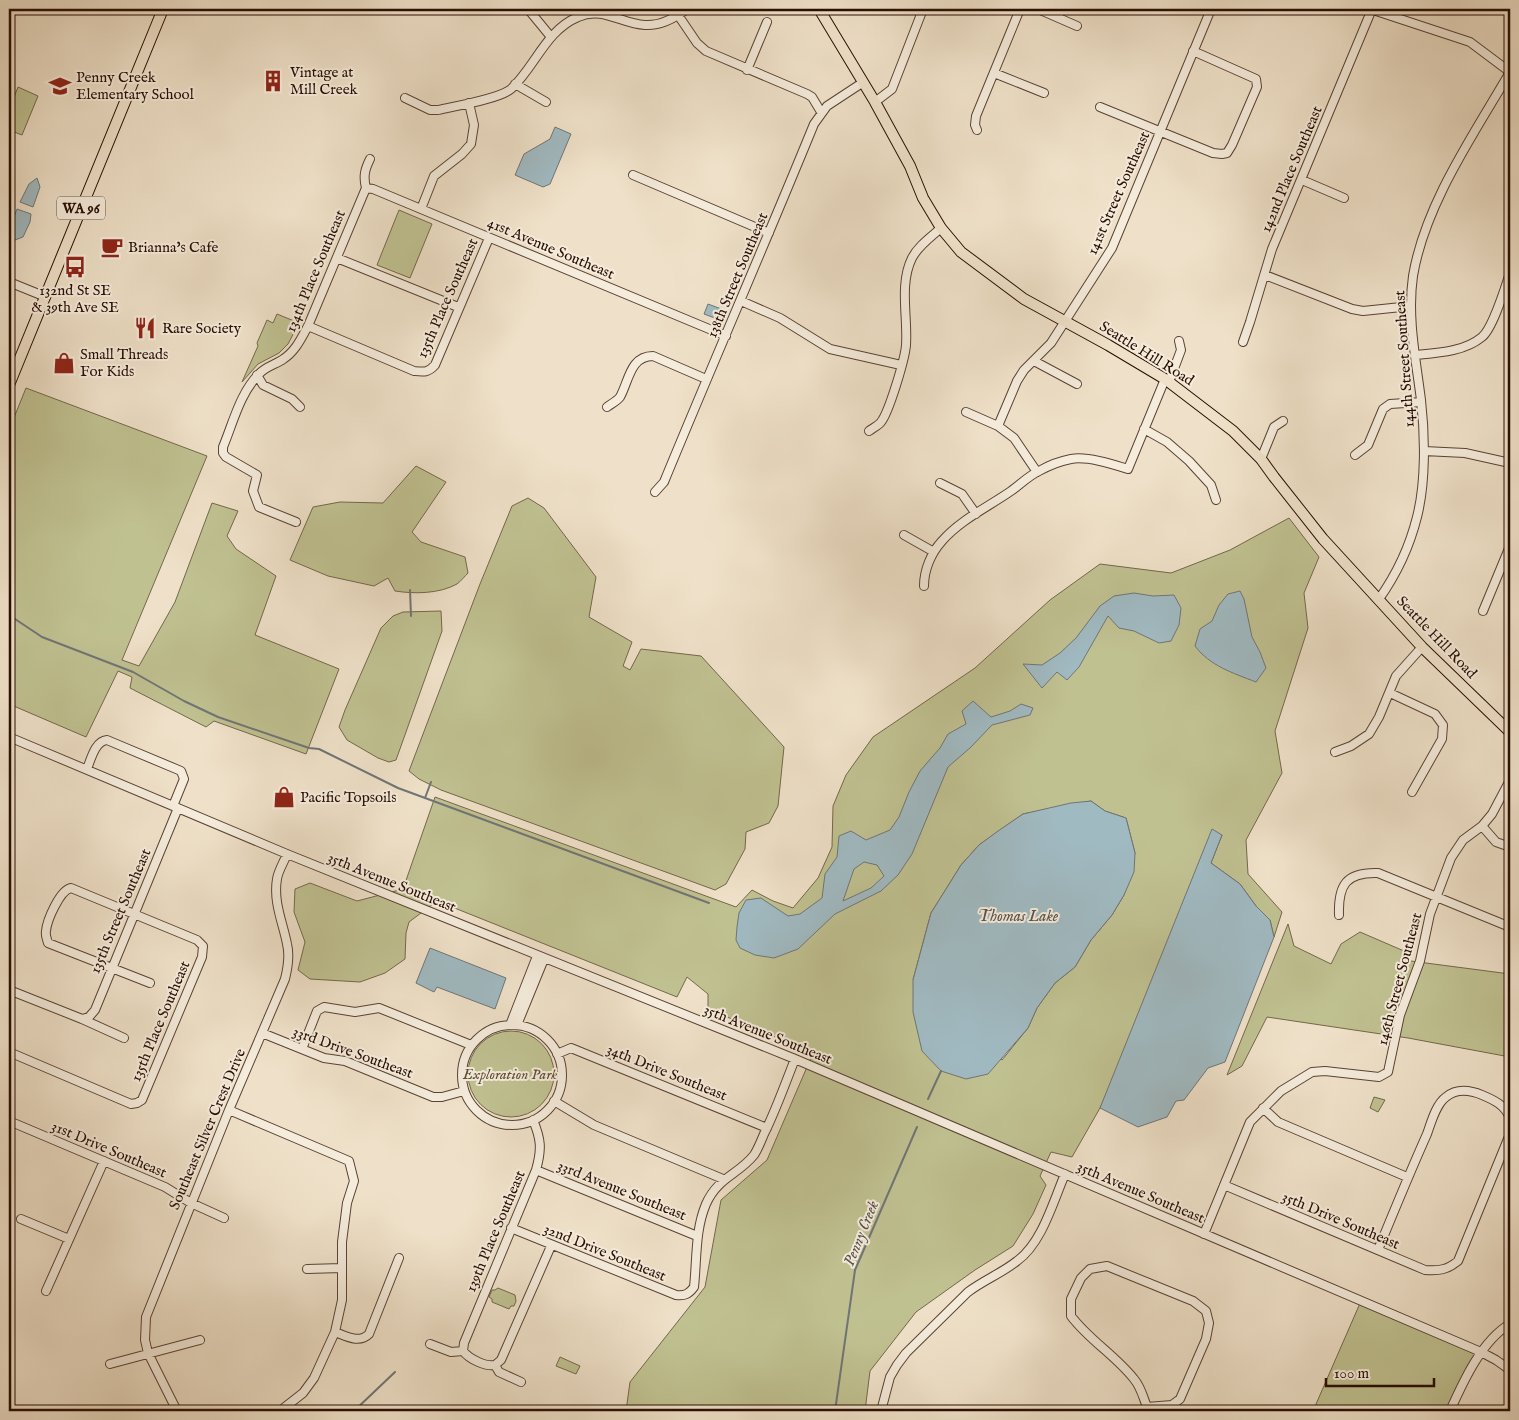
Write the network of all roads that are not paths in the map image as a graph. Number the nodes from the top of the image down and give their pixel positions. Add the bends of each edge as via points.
1 (163, 9) edge
2 (528, 9) edge
3 (687, 9) edge
4 (819, 9) edge
5 (923, 9) edge
6 (1020, 9) edge
7 (1038, 9) edge
8 (1211, 9) edge
9 (1371, 9) edge
10 (598, 11) edge
11 (678, 16) junction
12 (767, 22) dead end
13 (1077, 26) dead end
14 (551, 37) junction
15 (1193, 52) junction
16 (747, 70) junction
17 (994, 72) junction
18 (1510, 72) edge
19 (862, 83) junction
20 (515, 84) junction
21 (1044, 93) dead end
22 (405, 98) dead end
23 (546, 102) dead end
24 (875, 102) junction
25 (469, 103) junction
26 (1100, 107) dead end
27 (822, 112) junction
28 (977, 130) dead end
29 (1160, 132) junction
30 (370, 159) dead end
31 (633, 175) dead end
32 (1302, 180) junction
33 (366, 188) junction
34 (1344, 198) dead end
35 (421, 209) junction
36 (941, 228) junction
37 (769, 233) junction
38 (489, 238) junction
39 (337, 258) junction
40 (1510, 273) edge
41 (1265, 275) junction
42 (9, 282) edge
43 (46, 297) junction
44 (741, 301) junction
45 (1411, 306) junction
46 (458, 307) junction
47 (1066, 321) junction
48 (308, 326) junction
49 (726, 336) junction
50 (1179, 341) dead end
51 (1242, 342) dead end
52 (1415, 355) junction
53 (1034, 361) junction
54 (902, 366) junction
55 (258, 375) junction
56 (706, 379) junction
57 (1167, 380) junction
58 (1077, 384) dead end
59 (9, 385) edge
60 (1421, 402) junction
61 (607, 406) dead end
62 (300, 407) dead end
63 (966, 412) dead end
64 (1282, 421) dead end
65 (998, 426) junction
66 (1144, 429) junction
67 (869, 431) dead end
68 (1424, 451) junction
69 (1355, 455) dead end
70 (1261, 459) junction
71 (1510, 463) edge
72 (1037, 472) junction
73 (940, 483) dead end
74 (655, 492) dead end
75 (1216, 500) dead end
76 (976, 514) junction
77 (296, 522) dead end
78 (904, 535) dead end
79 (1510, 546) edge
80 (934, 552) junction
81 (924, 586) dead end
82 (1379, 599) junction
83 (1484, 611) dead end
84 (1422, 647) junction
85 (1390, 693) junction
86 (1510, 732) edge
87 (9, 737) edge
88 (1335, 752) dead end
89 (87, 769) junction
90 (1510, 780) edge
91 (1412, 792) dead end
92 (176, 807) junction
93 (1482, 826) junction
94 (1510, 847) edge
95 (288, 854) junction
96 (1436, 897) junction
97 (135, 914) junction
98 (1339, 915) dead end
99 (1510, 927) edge
100 (540, 957) junction
101 (111, 968) junction
102 (150, 983) dead end
103 (9, 990) edge
104 (82, 1020) junction
105 (514, 1025) junction
106 (262, 1033) junction
107 (124, 1038) dead end
108 (471, 1045) junction
109 (302, 1050) junction
110 (9, 1052) edge
111 (557, 1054) junction
112 (795, 1059) junction
113 (464, 1090) junction
114 (554, 1102) junction
115 (1263, 1108) junction
116 (229, 1110) junction
117 (1510, 1118) edge
118 (533, 1120) junction
119 (9, 1121) edge
120 (767, 1128) junction
121 (1510, 1134) edge
122 (104, 1161) junction
123 (536, 1170) junction
124 (1065, 1174) junction
125 (1407, 1178) junction
126 (723, 1179) junction
127 (1224, 1185) junction
128 (191, 1203) junction
129 (224, 1218) dead end
130 (21, 1219) dead end
131 (512, 1228) junction
132 (1204, 1234) junction
133 (697, 1236) junction
134 (69, 1239) junction
135 (551, 1246) junction
136 (1378, 1250) junction
137 (399, 1258) dead end
138 (342, 1268) junction
139 (307, 1269) dead end
140 (46, 1291) dead end
141 (1510, 1324) edge
142 (335, 1332) junction
143 (200, 1340) dead end
144 (430, 1344) dead end
145 (463, 1351) junction
146 (1482, 1352) junction
147 (148, 1353) junction
148 (110, 1364) dead end
149 (496, 1365) junction
150 (1510, 1370) edge
151 (521, 1382) dead end
152 (1146, 1409) edge
153 (177, 1411) edge
154 (280, 1411) edge
155 (882, 1411) edge
156 (1450, 1411) edge

1 - 43 main road, WA 96
2 - 14 street
3 - 11 street
4 - 19 main road, Seattle Hill Road
5 - 24 street via 892,89
6 - 17 street
7 - 13 street
8 - 15 street, 141st Street Southeast
9 - 18 street via 1470,42
9 - 32 street, 142nd Place Southeast
10 - 11 street via 645,25
10 - 14 street via 571,20
11 - 16 street via 706,51
12 - 16 street
14 - 20 street
15 - 29 street, 141st Street Southeast
15 - 29 street via 1256,78 1257,87 1227,153 1213,153
16 - 27 street via 807,94
17 - 21 street
17 - 28 street via 976,116
18 - 45 street, 144th Street Southeast via 1450,175 1421,240
19 - 24 main road, Seattle Hill Road
19 - 27 street, 138th Street Southeast
20 - 23 street
20 - 25 street via 503,94
22 - 25 street via 430,110
24 - 36 main road, Seattle Hill Road
25 - 35 street via 474,125 471,144 434,176
26 - 29 street
27 - 37 street, 138th Street Southeast via 814,124
29 - 47 street, 141st Street Southeast via 1112,248
30 - 33 street, 134th Place Southeast via 364,179
31 - 37 street
32 - 34 street
32 - 41 street, 142nd Place Southeast via 1272,250
33 - 35 street, 41st Avenue Southeast
33 - 39 street, 134th Place Southeast
35 - 38 street, 41st Avenue Southeast
36 - 47 main road, Seattle Hill Road via 961,252 992,276 1024,299
36 - 54 street via 918,249 906,279 906,347
37 - 44 street, 138th Street Southeast
38 - 46 street, 135th Place Southeast
38 - 49 street, 41st Avenue Southeast
39 - 46 street
39 - 48 street, 134th Place Southeast
40 - 52 street via 1483,337 1464,348
41 - 45 street via 1352,309 1363,311
41 - 51 street, 142nd Place Southeast
42 - 43 street
43 - 59 main road, WA 96
44 - 49 street, 138th Street Southeast
44 - 54 street via 780,318 830,349
45 - 52 street, 144th Street Southeast
46 - 48 street, 135th Place Southeast via 435,366 425,372 414,371
47 - 53 street, 141st Street Southeast
47 - 57 main road, Seattle Hill Road
48 - 55 street, 134th Place Southeast via 289,354
49 - 56 street, 138th Street Southeast
50 - 57 street via 1181,350
52 - 60 street, 144th Street Southeast
53 - 58 street
53 - 65 street, 141st Street Southeast via 1017,381
54 - 67 street via 881,422
55 - 62 street via 263,385 292,399
55 - 77 street, 134th Place Southeast via 245,392 223,453 257,475 252,490 259,507
56 - 61 street via 647,356 635,363 619,399
56 - 74 street, 138th Street Southeast via 664,482
57 - 66 street
57 - 70 main road, Seattle Hill Road via 1233,431
60 - 68 street, 144th Street Southeast
60 - 69 street via 1390,404 1383,409 1368,445
63 - 65 street
64 - 70 street via 1274,427
65 - 72 street via 1014,438
66 - 72 street via 1128,469 1072,458
66 - 75 street via 1167,442 1189,461 1211,485
68 - 71 street via 1465,453
68 - 82 street, 144th Street Southeast via 1417,517 1390,582
70 - 82 main road, Seattle Hill Road via 1323,539
72 - 76 street
73 - 76 street via 962,494
76 - 80 street via 954,529
78 - 80 street
79 - 83 street
80 - 81 street via 924,573
82 - 84 main road, Seattle Hill Road
84 - 85 street via 1396,676
84 - 86 main road, Seattle Hill Road
85 - 88 street via 1369,734
85 - 91 street via 1435,714 1443,725 1442,739
87 - 89 street, 35th Avenue Southeast
89 - 92 street, 35th Avenue Southeast
89 - 92 street, 135th Street Southeast via 98,744 106,740 181,771 184,779
90 - 93 street, 146th Street Southeast
92 - 95 street, 35th Avenue Southeast
92 - 97 street, 135th Street Southeast
93 - 94 street via 1496,842
93 - 96 street, 146th Street Southeast via 1463,840 1451,858
95 - 100 street, 35th Avenue Southeast
95 - 106 street, Southeast Silver Crest Drive via 277,878 276,893 289,962
96 - 98 street via 1378,873 1363,873 1350,878 1341,887
96 - 99 street
96 - 115 street, 146th Street Southeast via 1420,961 1400,1015 1388,1072 1379,1077 1325,1070 1312,1072 1281,1091
97 - 101 street, 135th Street Southeast
97 - 101 street via 71,888 63,892 56,904 46,930 48,943
97 - 110 street, 135th Place Southeast via 198,940 203,946 202,956 142,1100 130,1104
100 - 105 street
100 - 112 street, 35th Avenue Southeast
101 - 102 street
101 - 104 street, 135th Street Southeast via 95,1010
103 - 104 street
104 - 107 street
105 - 108 street via 488,1030
105 - 111 street via 534,1030 548,1040
106 - 109 street, 33rd Drive Southeast
106 - 116 street, Southeast Silver Crest Drive
108 - 109 street via 379,1008 355,1012 324,1006 318,1011
108 - 113 street via 464,1059
109 - 113 street, 33rd Drive Southeast via 345,1061 433,1097
111 - 114 street via 562,1073
111 - 120 street, 34th Drive Southeast via 571,1048
112 - 120 street
112 - 124 street, 35th Avenue Southeast
113 - 118 street via 470,1103 492,1121 520,1124
114 - 118 street
114 - 126 street via 594,1125
115 - 125 street via 1278,1122
115 - 127 street, 146th Street Southeast via 1250,1122
116 - 128 street, Southeast Silver Crest Drive
116 - 138 street via 349,1161 354,1181 347,1203
117 - 125 street via 1508,1111 1498,1102 1479,1093 1466,1090 1445,1097
118 - 123 street, 139th Place Southeast via 540,1137
119 - 122 street, 31st Drive Southeast
120 - 126 street via 755,1153 743,1166
121 - 136 street, 35th Drive Southeast via 1458,1261 1450,1268 1425,1270
122 - 128 street, 31st Drive Southeast via 165,1187
122 - 134 street
123 - 131 street, 139th Place Southeast
123 - 133 street, 33rd Avenue Southeast
124 - 132 street, 35th Avenue Southeast
124 - 155 street via 1030,1250 968,1292 906,1352 890,1377
125 - 136 street
126 - 133 street via 707,1202
127 - 132 street, 146th Street Southeast
127 - 136 street, 35th Drive Southeast
128 - 129 street, 31st Drive Southeast
128 - 147 street, Southeast Silver Crest Drive via 146,1317
130 - 134 street
131 - 135 street, 32nd Drive Southeast
131 - 145 street, 139th Place Southeast
132 - 146 street, 35th Avenue Southeast
133 - 135 street, 32nd Drive Southeast via 694,1287 682,1296
134 - 140 street
135 - 149 street
137 - 142 street via 369,1334 359,1340
138 - 139 street
138 - 142 street via 342,1300
141 - 146 street via 1492,1337
142 - 154 street via 314,1378 303,1393
143 - 147 street
144 - 145 street via 451,1352
145 - 149 street via 466,1356 490,1366
146 - 150 street, 35th Avenue Southeast
146 - 156 street
147 - 148 street
147 - 153 street, Southeast Silver Crest Drive
149 - 151 street via 499,1372
152 - 152 street via 1172,1406 1180,1399 1206,1339 1209,1323 1206,1311 1193,1301 1107,1266 1090,1269 1081,1278 1072,1299 1070,1316 1134,1379

